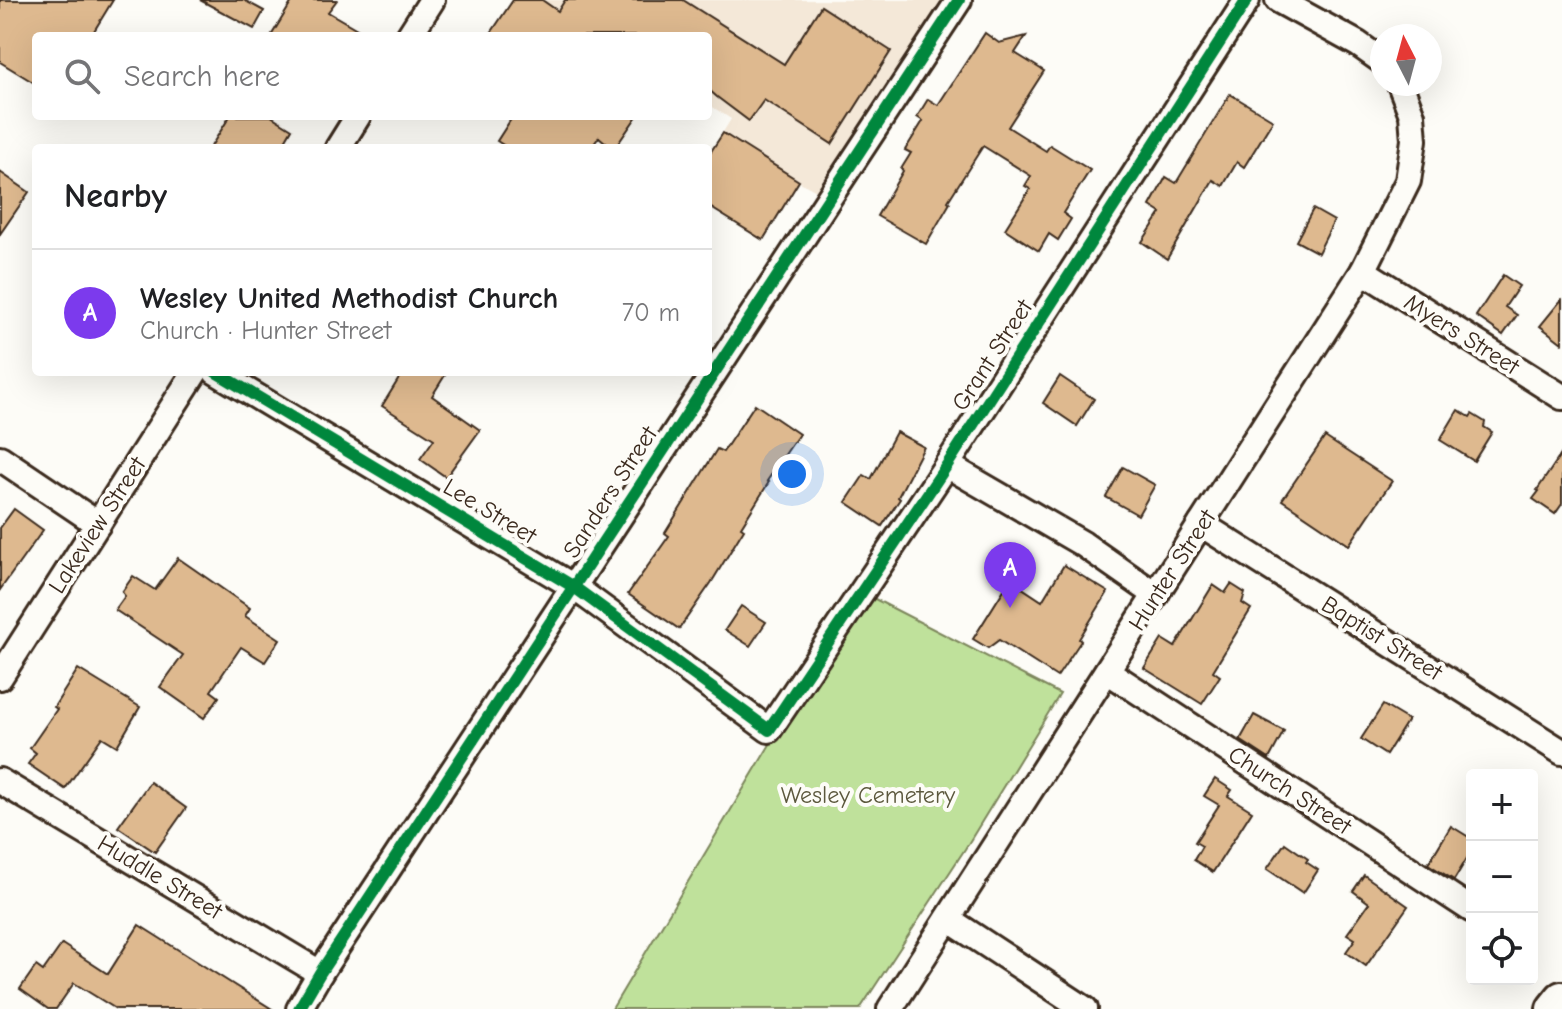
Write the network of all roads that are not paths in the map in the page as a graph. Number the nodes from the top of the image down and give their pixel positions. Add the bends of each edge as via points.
1 (432, 0) edge
2 (959, 0) edge
3 (1247, 0) edge
4 (1278, 0) edge
5 (412, 32) edge
6 (1370, 52) edge
7 (1405, 96) edge
8 (356, 120) edge
9 (340, 144) edge
10 (1363, 271) junction
11 (192, 376) edge
12 (223, 376) edge
13 (1562, 397) edge
14 (0, 458) edge
15 (947, 465) junction
16 (98, 524) junction
17 (1201, 524) junction
18 (574, 587) junction
19 (1156, 595) junction
20 (1107, 671) junction
21 (0, 677) edge
22 (769, 730) joint
23 (1562, 752) edge
24 (0, 781) edge
25 (1466, 906) edge
26 (948, 919) junction
27 (320, 973) junction
28 (1562, 999) edge
29 (299, 1009) edge
30 (890, 1009) edge
31 (1085, 1009) edge
32 (1554, 1009) edge

1 - 5 street
2 - 18 street, Sanders Street
3 - 15 street, Grant Street
4 - 6 street
7 - 10 street, Hunter Street via 1414,140 1408,181
8 - 9 street
10 - 13 street, Myers Street
10 - 17 street, Hunter Street
11 - 16 street, Lakeview Street
12 - 18 street, Lee Street
14 - 16 street
15 - 19 street via 1083,544
15 - 22 street, Grant Street
16 - 21 street, Lakeview Street
17 - 19 street, Hunter Street
17 - 23 street, Baptist Street
18 - 22 street, Lee Street
18 - 27 street, Sanders Street
19 - 20 street, Hunter Street
20 - 25 street, Church Street
20 - 26 street, Hunter Street
24 - 27 street, Huddle Street
26 - 30 street, Hunter Street
26 - 31 street
27 - 29 street, Sanders Street
28 - 32 main road

